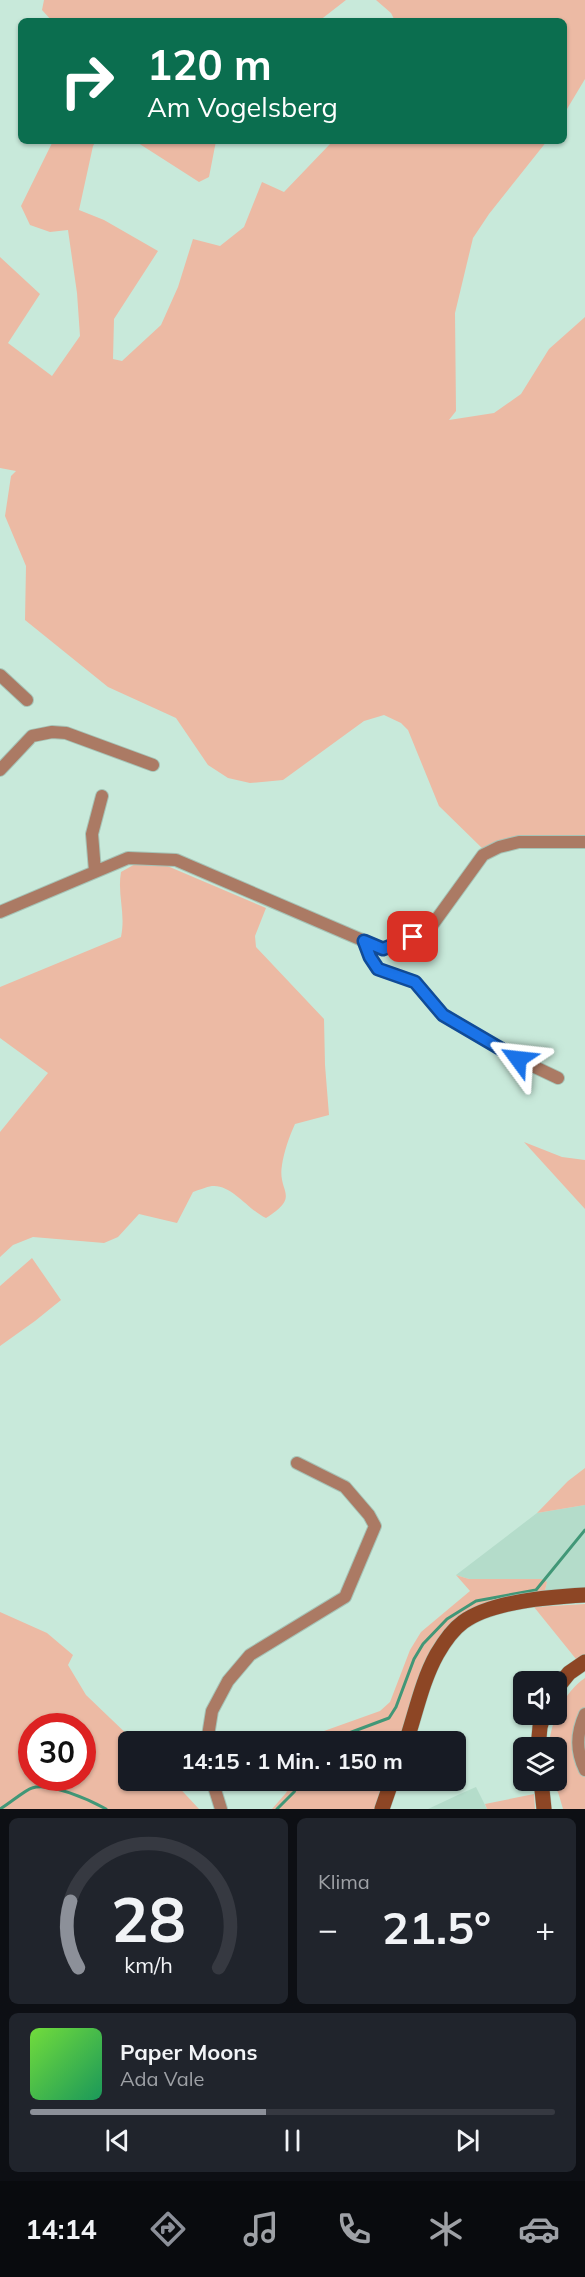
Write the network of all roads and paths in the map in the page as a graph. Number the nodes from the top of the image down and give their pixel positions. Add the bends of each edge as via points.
1 (0, 675) edge
2 (27, 700) dead end
3 (153, 765) dead end
4 (0, 770) edge
5 (102, 796) dead end
6 (585, 842) edge
7 (94, 872) junction
8 (0, 912) edge
9 (364, 941) junction
10 (558, 1078) dead end
11 (297, 1462) dead end
12 (585, 1595) edge
13 (585, 1662) edge
14 (567, 1675) edge
15 (585, 1714) edge
16 (209, 1731) edge
17 (409, 1731) edge
18 (585, 1770) edge
19 (215, 1791) edge
20 (388, 1791) edge
21 (542, 1791) edge
22 (221, 1809) edge
23 (382, 1809) edge
24 (544, 1809) edge

1 - 2 street
3 - 4 street via 66,733 52,732 32,736
5 - 7 street via 92,834
6 - 9 street via 519,842 499,847 483,855 428,931 383,949
7 - 8 street
7 - 9 street via 128,858 176,860
9 - 10 street via 378,969 415,982 443,1015
11 - 16 street via 345,1487 375,1526 345,1597 250,1655 228,1681 212,1711
12 - 17 main road via 501,1607 464,1622 436,1654
13 - 14 main road
15 - 18 street via 578,1729 578,1755
19 - 22 street
20 - 23 main road
21 - 24 main road

